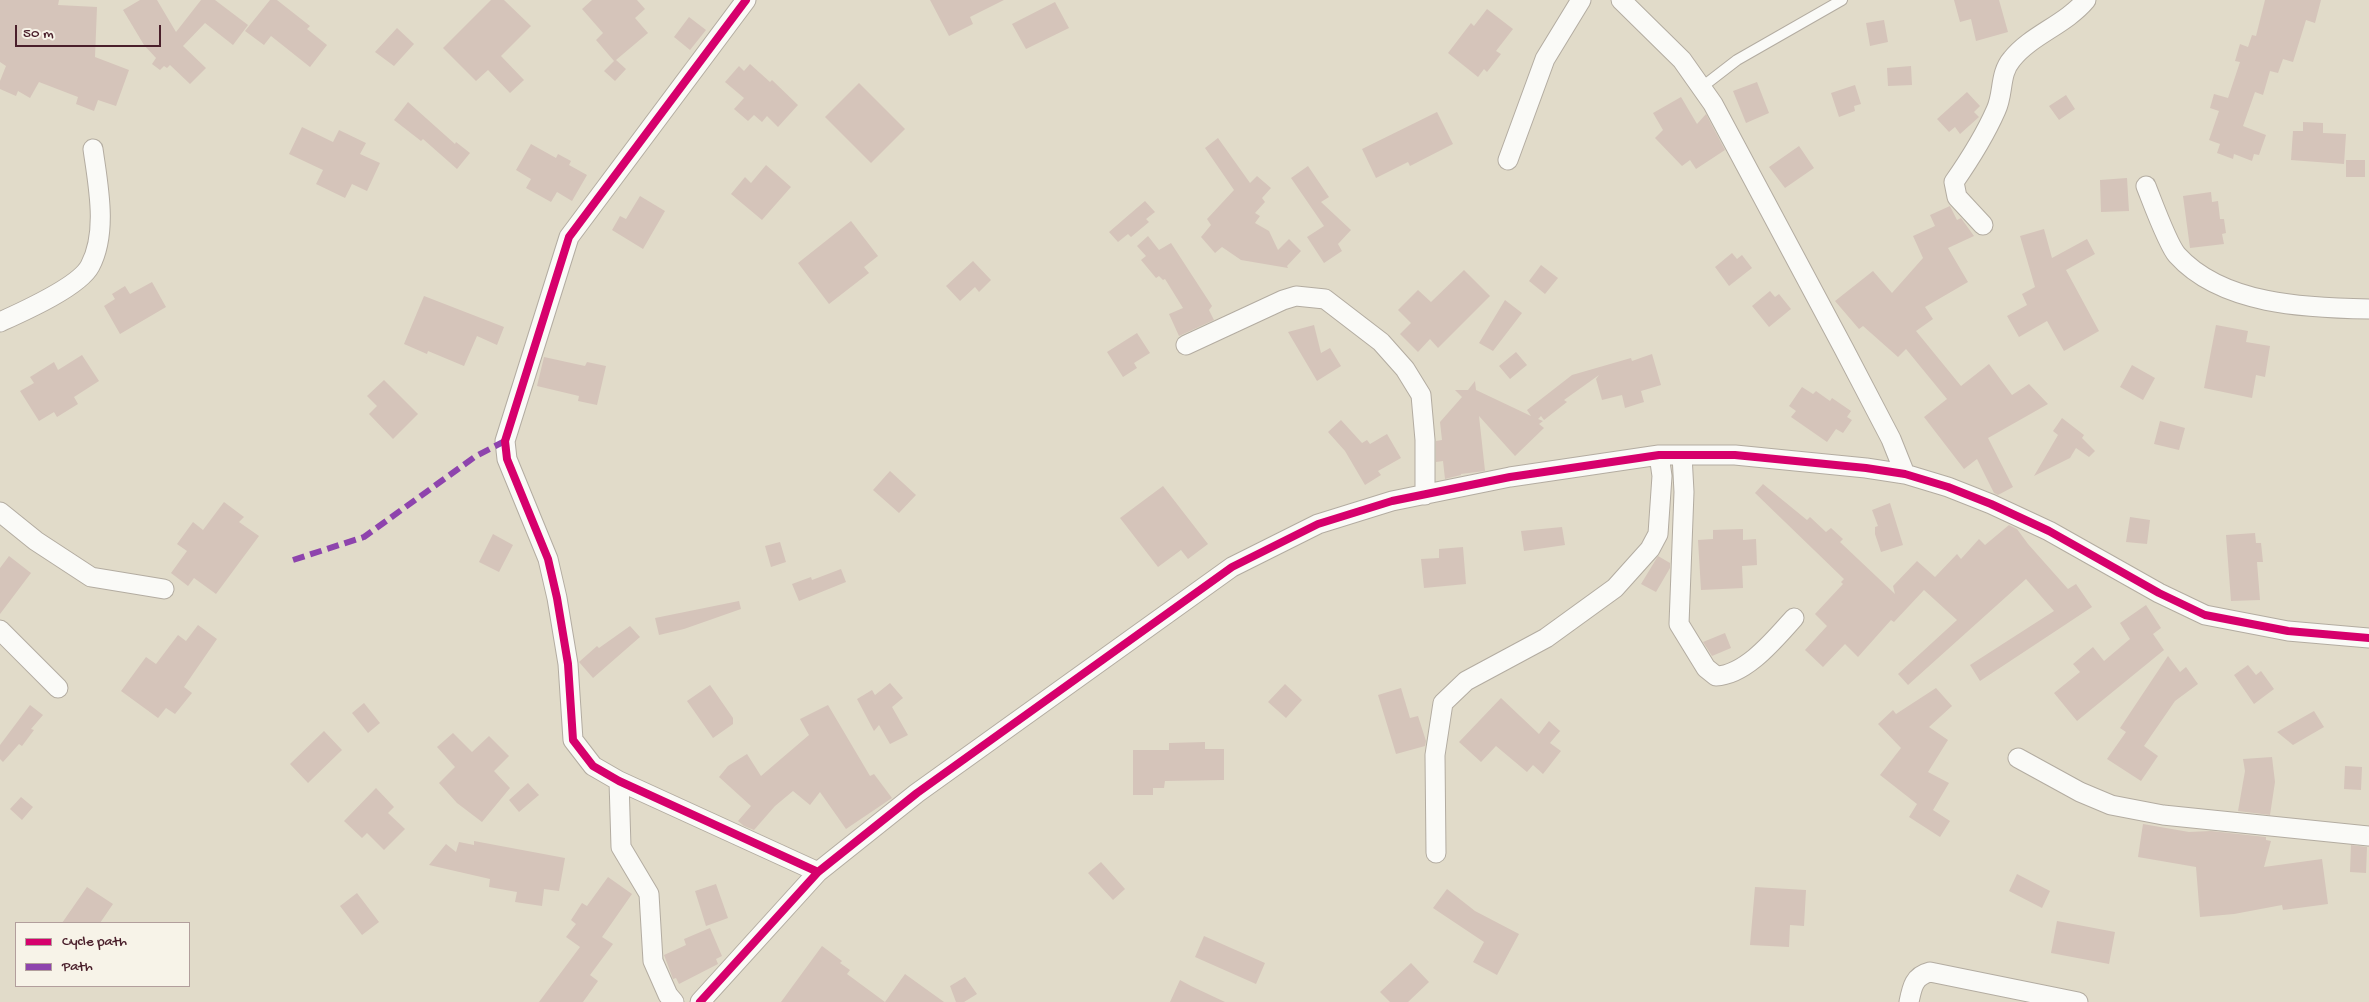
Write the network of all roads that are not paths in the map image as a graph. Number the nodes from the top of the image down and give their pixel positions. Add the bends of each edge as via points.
1 (746, 0) edge
2 (1581, 0) edge
3 (1621, 0) edge
4 (1842, 0) edge
5 (2086, 0) edge
6 (1702, 87) junction
7 (93, 149) dead end
8 (1508, 160) dead end
9 (2146, 186) dead end
10 (1983, 225) dead end
11 (2369, 309) edge
12 (0, 322) edge
13 (1186, 345) dead end
14 (1682, 454) junction
15 (1659, 455) junction
16 (1905, 474) junction
17 (1425, 495) junction
18 (0, 512) edge
19 (164, 589) dead end
20 (1794, 618) dead end
21 (0, 630) edge
22 (2369, 638) edge
23 (58, 688) dead end
24 (2018, 758) dead end
25 (619, 782) junction
26 (2369, 836) edge
27 (1436, 853) dead end
28 (818, 872) junction
29 (674, 1002) edge
30 (700, 1002) edge
31 (1909, 1002) edge
32 (2078, 1002) edge

1 - 25 street via 569,237 505,441 507,459 548,559 557,598 568,664 573,740 593,766
2 - 8 street via 1545,60
3 - 6 street via 1682,60
4 - 6 lane via 1737,60
5 - 10 street via 2068,18 2023,48 2007,65 1998,108 1954,182 1957,197
6 - 16 street via 1844,349 1891,439
7 - 12 street via 101,212 96,251 90,268 64,290
9 - 11 street via 2176,254 2211,283 2266,301 2319,308
13 - 17 street via 1282,300 1296,296 1325,299 1381,342 1405,369 1421,395
14 - 15 street
14 - 16 street via 1777,458
14 - 20 street via 1684,492 1679,624 1706,668 1716,676 1728,676 1763,651
15 - 17 street via 1510,477
15 - 27 street via 1662,476 1658,534 1650,549 1615,588 1546,638 1466,681 1444,703 1434,755
16 - 22 street via 1971,496 2049,530 2159,593 2205,615 2288,631
17 - 28 street via 1392,501 1318,524 1232,567 916,793
18 - 19 street via 36,542 91,577
21 - 23 street
24 - 26 street via 2111,806 2163,815
25 - 28 street
25 - 29 street via 621,847 649,894 653,961
28 - 30 street
31 - 32 street via 1916,979 1930,972

